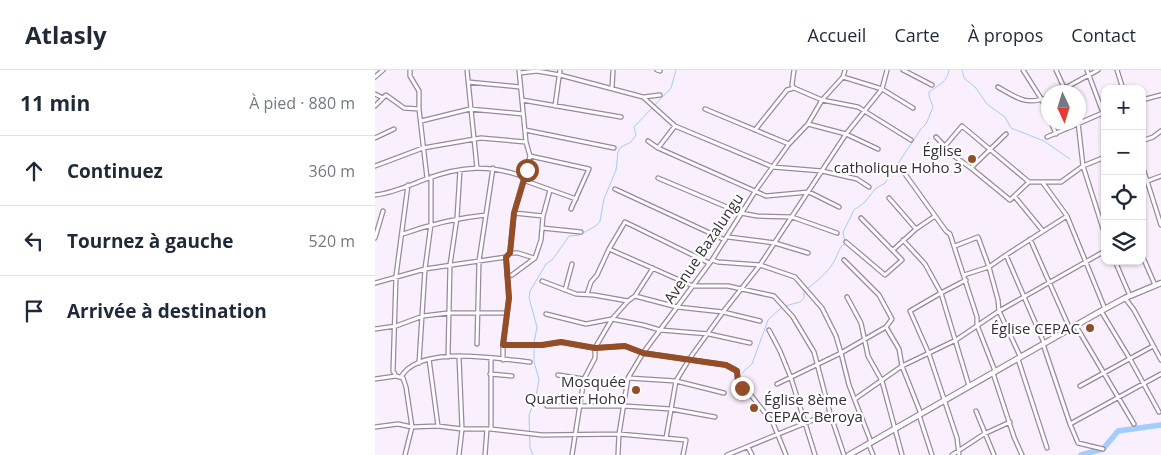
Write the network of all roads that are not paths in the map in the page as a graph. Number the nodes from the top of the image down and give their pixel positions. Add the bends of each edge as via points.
1 (383, 70) edge
2 (467, 70) edge
3 (560, 70) edge
4 (613, 70) edge
5 (794, 70) edge
6 (845, 70) edge
7 (887, 70) edge
8 (903, 70) edge
9 (1023, 70) edge
10 (1056, 70) edge
11 (1087, 70) edge
12 (1098, 70) edge
13 (1117, 70) edge
14 (408, 71) edge
15 (519, 71) edge
16 (560, 75) junction
17 (1088, 75) junction
18 (375, 77) edge
19 (843, 77) junction
20 (469, 82) junction
21 (932, 85) dead end
22 (1062, 85) edge
23 (1074, 85) edge
24 (1122, 85) edge
25 (521, 87) junction
26 (998, 87) dead end
27 (612, 88) junction
28 (794, 88) junction
29 (882, 89) junction
30 (375, 94) edge
31 (660, 95) dead end
32 (1161, 95) edge
33 (643, 97) junction
34 (383, 98) junction
35 (1041, 98) edge
36 (1146, 99) edge
37 (522, 100) junction
38 (823, 100) junction
39 (1041, 100) edge
40 (1101, 105) edge
41 (375, 106) edge
42 (555, 106) junction
43 (913, 108) dead end
44 (419, 109) junction
45 (705, 109) dead end
46 (470, 110) junction
47 (865, 111) junction
48 (1101, 113) edge
49 (523, 114) junction
50 (621, 117) dead end
51 (1086, 120) edge
52 (421, 121) junction
53 (808, 124) junction
54 (675, 126) junction
55 (394, 129) dead end
56 (525, 130) junction
57 (755, 130) junction
58 (1054, 130) edge
59 (1065, 130) edge
60 (1079, 130) edge
61 (1161, 131) edge
62 (846, 134) junction
63 (1006, 134) dead end
64 (1056, 134) junction
65 (936, 137) dead end
66 (1047, 137) dead end
67 (375, 138) edge
68 (475, 139) junction
69 (911, 140) dead end
70 (1146, 140) edge
71 (648, 141) dead end
72 (527, 142) junction
73 (789, 144) junction
74 (945, 146) junction
75 (423, 148) junction
76 (614, 148) dead end
77 (658, 148) junction
78 (991, 149) junction
79 (878, 150) dead end
80 (530, 156) junction
81 (1101, 159) edge
82 (375, 166) edge
83 (1083, 166) junction
84 (773, 167) junction
85 (477, 168) junction
86 (493, 168) junction
87 (971, 168) junction
88 (460, 170) junction
89 (822, 171) junction
90 (905, 174) dead end
91 (1161, 176) edge
92 (429, 178) junction
93 (524, 178) junction
94 (658, 178) dead end
95 (1146, 181) edge
96 (1029, 182) junction
97 (1043, 182) junction
98 (408, 186) junction
99 (869, 187) dead end
100 (1146, 187) edge
101 (615, 189) dead end
102 (550, 190) junction
103 (756, 190) junction
104 (809, 192) junction
105 (375, 194) edge
106 (1015, 197) junction
107 (889, 198) dead end
108 (576, 199) junction
109 (839, 206) dead end
110 (571, 209) dead end
111 (383, 211) dead end
112 (514, 213) junction
113 (741, 214) junction
114 (486, 215) junction
115 (543, 216) junction
116 (935, 216) junction
117 (1067, 216) junction
118 (792, 217) junction
119 (457, 218) junction
120 (861, 218) dead end
121 (1101, 222) edge
122 (431, 224) junction
123 (1161, 226) edge
124 (542, 228) junction
125 (916, 229) junction
126 (1043, 231) junction
127 (581, 232) dead end
128 (837, 233) dead end
129 (403, 234) junction
130 (375, 238) edge
131 (727, 238) junction
132 (1029, 239) junction
133 (903, 240) junction
134 (846, 242) dead end
135 (775, 243) junction
136 (955, 246) junction
137 (609, 249) junction
138 (893, 250) junction
139 (510, 253) junction
140 (808, 253) dead end
141 (1101, 253) edge
142 (1006, 255) junction
143 (506, 257) junction
144 (535, 258) junction
145 (843, 260) dead end
146 (479, 261) junction
147 (711, 262) junction
148 (1085, 262) junction
149 (572, 264) dead end
150 (1146, 264) edge
151 (450, 265) junction
152 (760, 265) junction
153 (1116, 265) edge
154 (989, 267) junction
155 (653, 268) junction
156 (425, 269) junction
157 (964, 275) junction
158 (397, 276) junction
159 (507, 276) junction
160 (966, 280) junction
161 (542, 282) dead end
162 (375, 283) edge
163 (1049, 283) junction
164 (1161, 283) edge
165 (1155, 285) junction
166 (693, 286) junction
167 (741, 288) junction
168 (565, 290) junction
169 (941, 293) junction
170 (587, 294) junction
171 (635, 296) junction
172 (847, 297) dead end
173 (1025, 297) junction
174 (1128, 297) junction
175 (629, 301) junction
176 (677, 307) junction
177 (1103, 310) junction
178 (999, 311) junction
179 (479, 312) junction
180 (723, 312) junction
181 (448, 313) junction
182 (507, 313) junction
183 (546, 314) dead end
184 (423, 316) junction
185 (612, 319) junction
186 (760, 321) dead end
187 (977, 325) junction
188 (396, 326) junction
189 (1076, 326) junction
190 (886, 327) junction
191 (375, 329) edge
192 (1070, 329) junction
193 (659, 330) junction
194 (769, 330) dead end
195 (709, 334) junction
196 (865, 339) junction
197 (956, 340) junction
198 (750, 343) dead end
199 (477, 344) dead end
200 (1043, 344) junction
201 (503, 345) junction
202 (1153, 346) junction
203 (595, 348) junction
204 (643, 353) junction
205 (841, 353) junction
206 (929, 354) junction
207 (448, 357) junction
208 (459, 357) junction
209 (1019, 357) junction
210 (491, 358) junction
211 (690, 358) junction
212 (429, 359) junction
213 (1130, 359) junction
214 (503, 360) junction
215 (1161, 360) edge
216 (530, 362) dead end
217 (419, 363) junction
218 (818, 364) junction
219 (902, 366) junction
220 (994, 372) junction
221 (1103, 373) junction
222 (490, 374) junction
223 (1161, 374) edge
224 (558, 375) dead end
225 (396, 376) junction
226 (511, 376) dead end
227 (401, 377) junction
228 (628, 378) junction
229 (791, 378) junction
230 (375, 379) edge
231 (584, 379) junction
232 (676, 381) junction
233 (882, 381) junction
234 (1144, 383) junction
235 (777, 384) dead end
236 (969, 386) junction
237 (1080, 386) dead end
238 (724, 393) dead end
239 (1117, 398) junction
240 (855, 399) junction
241 (945, 402) junction
242 (547, 406) dead end
243 (579, 406) junction
244 (624, 406) junction
245 (671, 409) junction
246 (976, 410) dead end
247 (1159, 412) dead end
248 (830, 413) junction
249 (920, 415) junction
250 (715, 417) dead end
251 (1010, 422) junction
252 (806, 423) junction
253 (1070, 424) junction
254 (1134, 424) dead end
255 (438, 426) junction
256 (375, 427) edge
257 (412, 427) junction
258 (462, 429) junction
259 (487, 429) junction
260 (491, 429) junction
261 (896, 429) junction
262 (576, 434) junction
263 (619, 434) junction
264 (779, 434) junction
265 (984, 434) junction
266 (667, 438) junction
267 (871, 444) junction
268 (748, 447) junction
269 (1047, 448) dead end
270 (1103, 449) dead end
271 (959, 450) junction
272 (405, 455) edge
273 (459, 455) edge
274 (485, 455) edge
275 (572, 455) edge
276 (618, 455) edge
277 (683, 455) edge
278 (728, 455) edge
279 (752, 455) edge
280 (787, 455) edge
281 (815, 455) edge
282 (845, 455) edge
283 (849, 455) edge
284 (873, 455) edge
285 (902, 455) edge
286 (932, 455) edge
287 (952, 455) edge
288 (959, 455) edge
289 (994, 455) edge
290 (1022, 455) edge

1 - 18 street
2 - 20 street
3 - 16 street
4 - 27 street
5 - 28 street
6 - 19 street, Avenue Bazalungu
7 - 29 street
8 - 21 street
9 - 35 street
10 - 22 street
11 - 17 street
12 - 17 street
13 - 24 street
14 - 44 street via 419,92
15 - 16 street
15 - 25 street
16 - 27 street
16 - 42 street
17 - 23 street
17 - 40 street
19 - 29 street
19 - 38 street, Avenue Bazalungu
20 - 25 street
20 - 46 street
25 - 37 street
26 - 39 street via 1021,101
27 - 33 street
28 - 38 street
28 - 57 street via 787,90
29 - 43 street
29 - 47 street
30 - 34 street
31 - 33 street
32 - 36 street
33 - 54 street
34 - 41 street
34 - 44 street via 385,95 404,108
37 - 42 street
37 - 49 street
38 - 47 street
38 - 53 street, Avenue Bazalungu
42 - 50 street
44 - 52 street
45 - 57 street
46 - 49 street
46 - 52 street
46 - 68 street
47 - 62 street
47 - 69 street
48 - 51 street
49 - 56 street
52 - 75 street
53 - 62 street
53 - 73 street, Avenue Bazalungu
54 - 77 street
54 - 84 street
55 - 67 street
56 - 72 street
56 - 76 street
57 - 73 street
58 - 64 street
59 - 64 street
60 - 83 street
61 - 70 street
62 - 79 street
62 - 89 street
63 - 78 street
64 - 66 street
65 - 74 street
68 - 72 street
68 - 75 street
68 - 85 street
71 - 77 street
72 - 80 street
73 - 84 street, Avenue Bazalungu
74 - 78 street via 962,126
74 - 87 street
75 - 82 street
75 - 92 street
77 - 103 street
78 - 87 street
78 - 96 street
80 - 93 street
80 - 108 street via 589,169
81 - 83 street
83 - 97 street via 1061,182
83 - 121 street
84 - 89 street
84 - 103 street, Avenue Bazalungu
85 - 86 street
85 - 88 street
86 - 93 street
86 - 114 street
87 - 106 street via 1009,200
88 - 92 street
88 - 119 street
89 - 99 street via 857,179
89 - 104 street
90 - 116 street
91 - 95 street
92 - 98 street
92 - 122 street
93 - 102 street
93 - 112 street
94 - 113 street
96 - 97 street
96 - 106 street
97 - 117 street
98 - 105 street
98 - 129 street
100 - 123 street
101 - 131 street
102 - 108 street
102 - 115 street
103 - 104 street via 767,196
103 - 113 street, Avenue Bazalungu
104 - 109 street
104 - 118 street
106 - 126 street
107 - 125 street
108 - 110 street
111 - 130 street
112 - 115 street
112 - 139 street
113 - 118 street
113 - 131 street, Avenue Bazalungu
114 - 119 street
114 - 146 street
115 - 124 street
116 - 125 street
116 - 136 street via 951,234
117 - 126 street
117 - 148 street
118 - 128 street
118 - 135 street
119 - 122 street
119 - 151 street
120 - 138 street
122 - 129 street
122 - 156 street
124 - 127 street
124 - 144 street
125 - 133 street
126 - 132 street
129 - 158 street
131 - 135 street
131 - 147 street, Avenue Bazalungu
132 - 142 street
132 - 163 street
133 - 138 street
133 - 169 street via 925,264
134 - 138 street via 885,275 902,260
135 - 140 street
135 - 152 street
136 - 154 street via 978,238
136 - 157 street
137 - 147 street via 625,222
137 - 155 street
137 - 170 street
139 - 143 street
139 - 144 street
141 - 148 street
142 - 154 street
142 - 173 street
143 - 146 street
143 - 159 street
144 - 159 street
145 - 190 street via 879,294 892,319
146 - 151 street
146 - 179 street
147 - 152 street
147 - 166 street, Avenue Bazalungu
148 - 163 street
148 - 177 street
149 - 168 street
150 - 165 street
151 - 156 street
151 - 181 street
152 - 167 street
152 - 205 street via 795,277 821,308 837,336
153 - 174 street
154 - 157 street
154 - 178 street
155 - 166 street
155 - 171 street
156 - 158 street
156 - 184 street
157 - 160 street
158 - 162 street
158 - 188 street
159 - 182 street
160 - 169 street
160 - 187 street
161 - 168 street
163 - 173 street
163 - 192 street
164 - 165 street
165 - 174 street
166 - 167 street
166 - 176 street, Avenue Bazalungu
167 - 180 street
167 - 218 street via 775,296 793,317
168 - 170 street
169 - 197 street
169 - 206 street via 910,311
170 - 175 street
171 - 175 street
171 - 176 street
172 - 196 street via 861,323
173 - 178 street
173 - 200 street
174 - 177 street
174 - 202 street
175 - 185 street
176 - 180 street
176 - 193 street, Avenue Bazalungu
177 - 189 street
177 - 213 street
178 - 187 street
178 - 209 street
179 - 181 street
179 - 182 street
179 - 199 street
180 - 186 street
180 - 195 street
181 - 184 street
181 - 207 street
182 - 201 street
183 - 185 street via 586,324
184 - 188 street
184 - 217 street
185 - 193 street
185 - 203 street
187 - 197 street
187 - 220 street
188 - 191 street
188 - 225 street via 393,371
189 - 192 street
189 - 221 street
190 - 196 street
190 - 219 street via 899,349
192 - 200 street
193 - 195 street
193 - 204 street, Avenue Bazalungu
194 - 229 street
195 - 198 street
195 - 211 street
196 - 205 street
196 - 233 street via 868,356
197 - 206 street
197 - 236 street
200 - 209 street
200 - 253 street
201 - 203 street via 561,342
201 - 214 street
202 - 213 street
202 - 215 street
203 - 204 street via 625,346
203 - 231 street via 595,358
204 - 211 street
204 - 228 street, Avenue Bazalungu
205 - 218 street
205 - 240 street
206 - 219 street
206 - 241 street
207 - 208 street
207 - 212 street
208 - 210 street
208 - 258 street
209 - 220 street
209 - 269 street
210 - 214 street
210 - 222 street
211 - 232 street
211 - 264 street via 726,365 737,371 738,382 773,422
212 - 217 street
212 - 255 street
213 - 221 street
213 - 234 street
214 - 216 street
217 - 227 street via 405,370
218 - 229 street
218 - 248 street
219 - 233 street
219 - 249 street
220 - 236 street
220 - 251 street
221 - 237 street
221 - 239 street
222 - 226 street
222 - 260 street
223 - 234 street
224 - 231 street
225 - 227 street
225 - 230 street
227 - 257 street via 406,387
228 - 232 street
228 - 244 street, Avenue Bazalungu
229 - 235 street
229 - 252 street
231 - 243 street
232 - 238 street
232 - 245 street
233 - 240 street
233 - 261 street
234 - 239 street
234 - 247 street
236 - 241 street
239 - 253 street
239 - 254 street
240 - 267 street
241 - 249 street
241 - 271 street
242 - 243 street
243 - 244 street
243 - 262 street
244 - 245 street
244 - 263 street, Avenue Bazalungu
245 - 250 street
245 - 266 street
246 - 265 street
248 - 252 street
248 - 282 street
249 - 261 street
249 - 286 street
251 - 265 street
251 - 290 street
252 - 264 street
252 - 281 street
253 - 270 street via 1078,443
255 - 257 street
255 - 258 street
256 - 257 street via 398,424
257 - 272 street
258 - 259 street
258 - 273 street
259 - 260 street
259 - 274 street
260 - 262 street via 542,435
261 - 267 street
261 - 285 street
262 - 263 street
262 - 275 street
263 - 266 street
263 - 276 street, Avenue Bazalungu
264 - 268 street
264 - 280 street
265 - 271 street
265 - 289 street
266 - 277 street via 686,440
267 - 283 street
267 - 284 street
268 - 278 street
268 - 279 street
271 - 287 street
271 - 288 street

